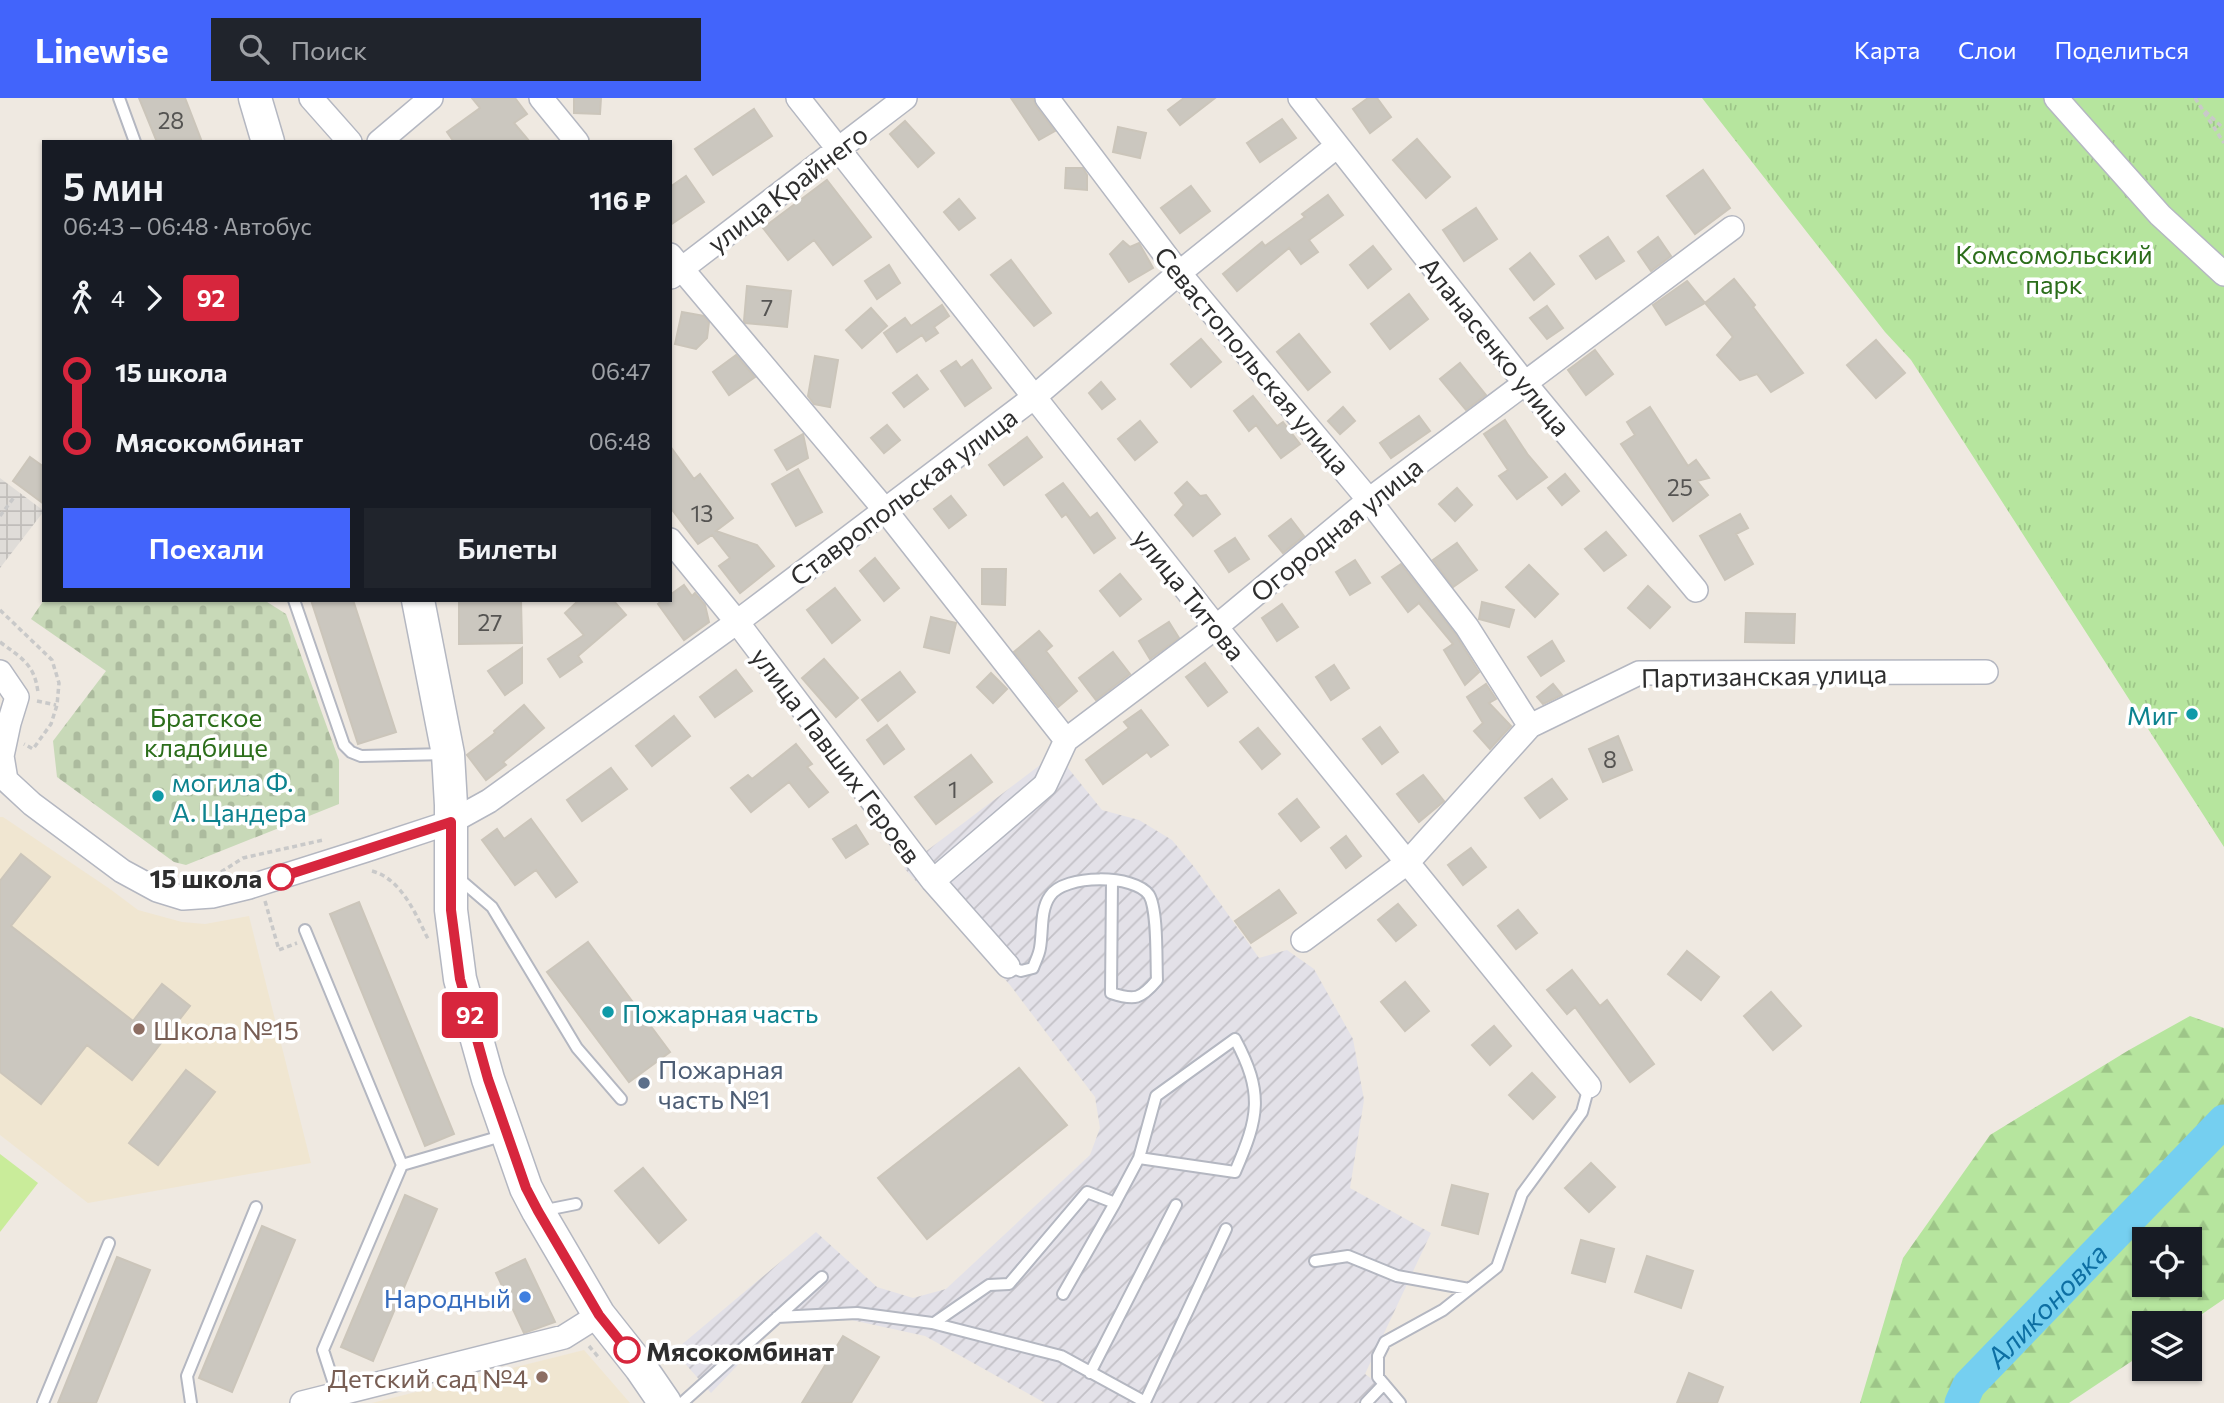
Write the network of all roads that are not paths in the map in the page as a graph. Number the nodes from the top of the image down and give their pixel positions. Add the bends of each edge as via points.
1 (119, 98) edge
2 (255, 98) edge
3 (312, 98) edge
4 (431, 98) edge
5 (541, 98) edge
6 (797, 98) edge
7 (905, 98) edge
8 (1047, 98) edge
9 (1300, 98) edge
10 (2056, 98) edge
11 (134, 140) edge
12 (267, 140) edge
13 (348, 140) edge
14 (381, 140) edge
15 (575, 140) edge
16 (1337, 146) junction
17 (839, 150) junction
18 (1732, 228) dead end
19 (674, 267) edge
20 (1179, 273) junction
21 (2224, 274) edge
22 (1524, 382) junction
23 (1033, 398) junction
24 (1370, 500) junction
25 (885, 510) junction
26 (672, 542) edge
27 (1696, 590) dead end
28 (295, 602) edge
29 (418, 602) edge
30 (737, 622) junction
31 (1216, 627) junction
32 (0, 672) edge
33 (1986, 672) dead end
34 (1530, 726) junction
35 (1066, 740) junction
36 (448, 754) junction
37 (2, 769) edge
38 (451, 822) junction
39 (1408, 862) junction
40 (450, 871) junction
41 (933, 881) junction
42 (1112, 881) junction
43 (307, 934) road end
44 (1303, 940) dead end
45 (1008, 966) joint
46 (1589, 1086) joint
47 (621, 1099) dead end
48 (508, 1135) junction
49 (1139, 1158) junction
50 (402, 1165) junction
51 (1115, 1203) junction
52 (576, 1204) dead end
53 (1176, 1205) dead end
54 (256, 1207) dead end
55 (538, 1211) junction
56 (1226, 1229) dead end
57 (109, 1243) dead end
58 (1315, 1261) dead end
59 (822, 1277) dead end
60 (1469, 1289) junction
61 (1063, 1294) dead end
62 (777, 1317) junction
63 (588, 1323) junction
64 (934, 1324) junction
65 (1090, 1373) junction
66 (1384, 1384) junction
67 (337, 1393) junction
68 (43, 1403) edge
69 (191, 1403) edge
70 (302, 1403) edge
71 (664, 1403) edge
72 (682, 1403) edge
73 (1366, 1403) edge
74 (1400, 1403) edge

1 - 11 lane
2 - 12 main road
3 - 13 street
4 - 14 street
5 - 15 street
6 - 17 street, улица Титова
7 - 17 street, улица Крайнего
8 - 20 street, Севастопольская улица
9 - 16 street, Аланасенко улица
10 - 21 street via 2160,215
16 - 20 street, Ставропольская улица
16 - 22 street, Аланасенко улица
17 - 19 street, улица Крайнего
17 - 23 street, улица Титова
18 - 22 street, Огородная улица
19 - 25 street
20 - 23 street, Ставропольская улица
20 - 24 street, Севастопольская улица
22 - 24 street, Огородная улица
22 - 27 street, Аланасенко улица
23 - 25 street, Ставропольская улица
23 - 31 street, улица Титова
24 - 31 street, Огородная улица
24 - 34 street, Севастопольская улица via 1467,627
25 - 30 street, Ставропольская улица
25 - 35 street
26 - 30 street, улица Павших Героев
28 - 36 lane via 344,745 351,752 361,756
29 - 36 main road
30 - 38 street, Ставропольская улица via 489,801
30 - 41 street, улица Павших Героев
31 - 35 street, Огородная улица
31 - 39 street, улица Титова
32 - 37 street via 17,697
33 - 34 street, Партизанская улица via 1639,673
34 - 39 street, Партизанская улица
35 - 41 street, Огородная улица via 1045,785
36 - 38 main road
37 - 38 street, Ставропольская улица via 6,780 32,804 122,871 183,898 249,887
38 - 40 main road
39 - 44 street, Партизанская улица
39 - 46 street, улица Титова
40 - 47 lane via 492,907 577,1048
40 - 48 main road via 460,979
41 - 45 street, улица Павших Героев
42 - 42 lane via 1147,892 1154,906 1157,980 1144,995 1129,999 1111,993
42 - 45 lane via 1089,879 1065,884 1051,893 1032,968 1021,971
43 - 50 lane
46 - 60 lane via 1583,1112 1522,1194 1497,1267
48 - 50 lane
48 - 55 main road
49 - 49 lane via 1156,1096 1234,1039 1248,1063 1255,1091 1254,1121 1235,1172
49 - 51 lane
50 - 67 lane via 323,1350
51 - 61 lane
51 - 64 lane via 1087,1192 1009,1283 989,1285
52 - 55 lane
53 - 65 lane
54 - 69 lane via 187,1376
55 - 63 main road
56 - 65 lane via 1145,1402
57 - 68 lane
58 - 60 lane via 1348,1256 1397,1276
59 - 62 lane
60 - 66 lane via 1443,1310 1385,1342 1378,1356 1378,1377
62 - 64 lane via 857,1313
62 - 72 lane
63 - 67 street via 564,1337
63 - 71 main road via 641,1368
64 - 65 lane via 1061,1356
66 - 73 lane
66 - 74 lane
67 - 70 street

